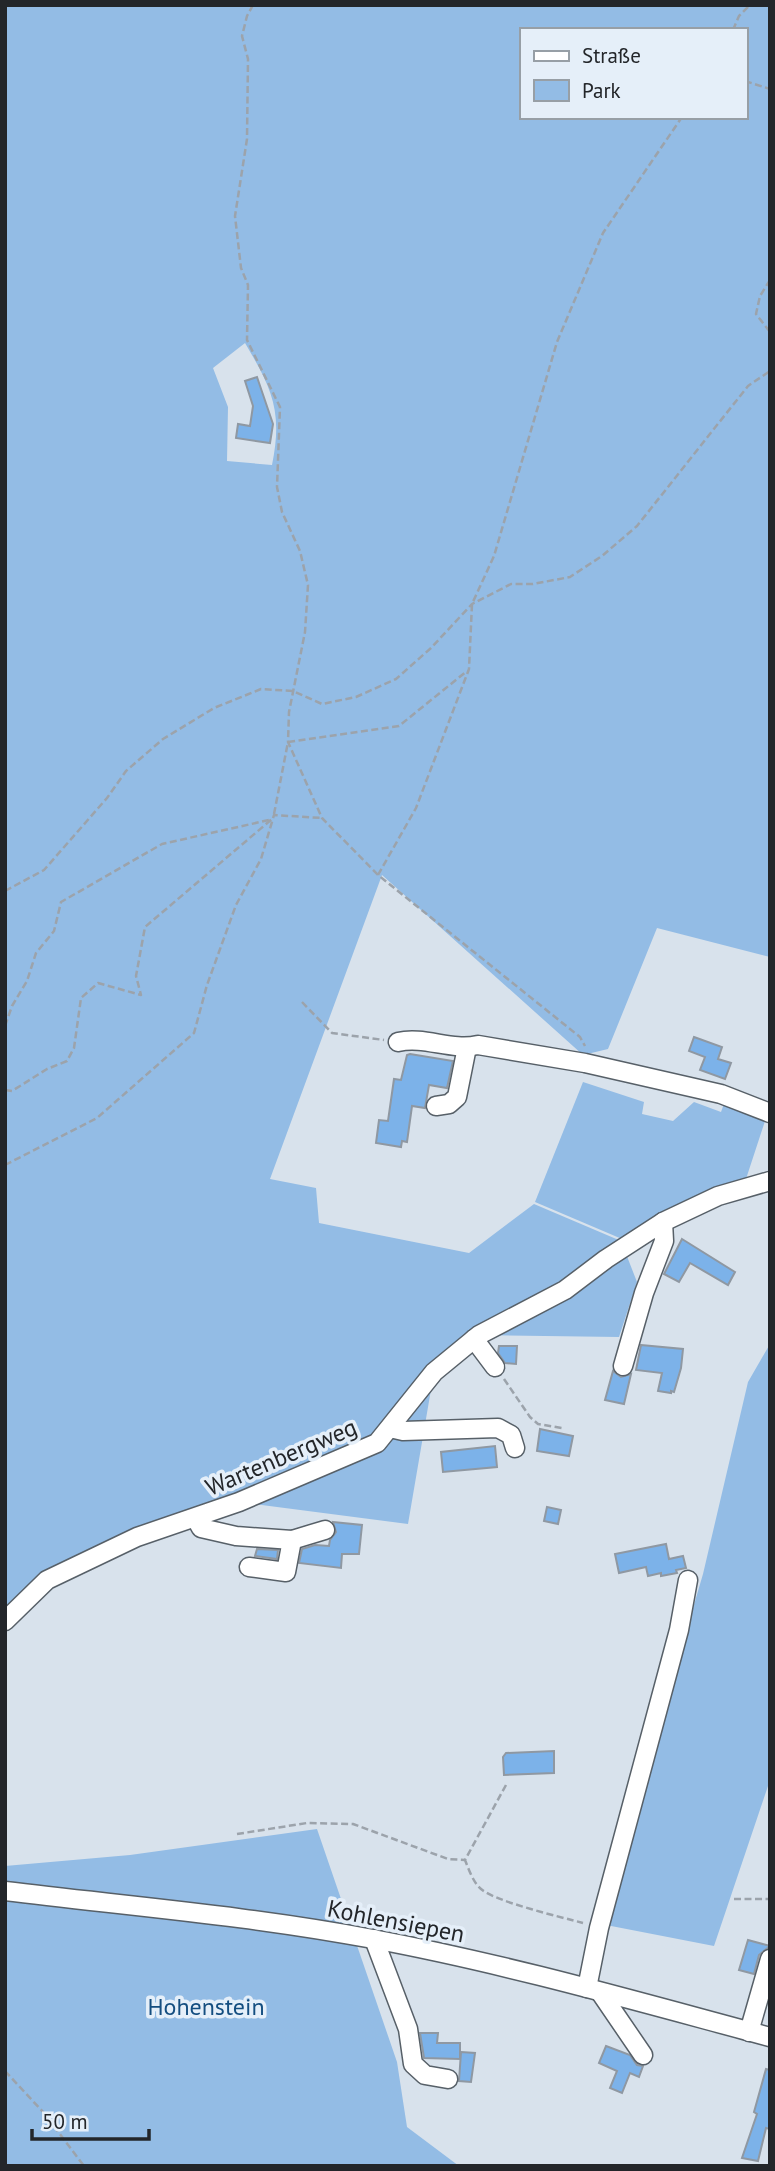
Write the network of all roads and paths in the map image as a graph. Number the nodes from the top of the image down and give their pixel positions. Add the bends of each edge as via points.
1 (253, 5) edge
2 (750, 5) edge
3 (734, 28) edge
4 (747, 82) edge
5 (770, 89) edge
6 (681, 119) edge
7 (770, 280) edge
8 (770, 332) edge
9 (770, 371) edge
10 (472, 604) junction
11 (469, 669) junction
12 (293, 691) junction
13 (288, 742) junction
14 (273, 817) junction
15 (322, 818) junction
16 (378, 875) junction
17 (5, 891) edge
18 (302, 1002) dead end
19 (5, 1026) edge
20 (398, 1042) joint
21 (467, 1047) junction
22 (585, 1063) junction
23 (5, 1090) edge
24 (436, 1105) dead end
25 (770, 1113) edge
26 (5, 1165) edge
27 (770, 1181) edge
28 (663, 1222) junction
29 (474, 1339) junction
30 (623, 1366) dead end
31 (500, 1374) joint
32 (390, 1428) junction
33 (562, 1428) dead end
34 (514, 1448) dead end
35 (196, 1519) junction
36 (325, 1530) dead end
37 (292, 1540) junction
38 (249, 1567) dead end
39 (688, 1580) dead end
40 (5, 1621) edge
41 (506, 1785) dead end
42 (237, 1835) dead end
43 (465, 1860) junction
44 (5, 1891) edge
45 (734, 1899) dead end
46 (770, 1899) edge
47 (599, 1928) junction
48 (374, 1939) junction
49 (770, 1959) edge
50 (593, 1990) junction
51 (749, 2032) junction
52 (770, 2037) edge
53 (643, 2056) dead end
54 (5, 2071) edge
55 (448, 2079) dead end
56 (84, 2166) edge

1 - 12 path via 242,36 248,59 247,139 235,216 241,268 248,285 247,340 280,407 277,487 308,585 305,632
2 - 3 path
4 - 5 path
6 - 10 path via 603,233 557,342 495,556
7 - 8 path via 756,314
9 - 10 path via 748,386 637,526 602,556 570,577 511,584
10 - 11 path
10 - 12 path via 396,679 356,697 322,704
11 - 13 path via 399,726
11 - 16 path via 416,808
12 - 13 path
12 - 17 path via 261,689 214,708 163,740 126,771 44,870
13 - 14 path
13 - 15 path
14 - 15 path
14 - 19 path via 162,844 61,902 54,931 36,953
14 - 23 path via 145,927 136,976 141,995 97,983 81,998 74,1048 67,1061 12,1091
14 - 26 path via 261,859 236,905 194,1033 97,1118
15 - 16 path
16 - 22 path via 580,1037 587,1051
18 - 20 path via 332,1033
20 - 21 street via 412,1039
21 - 22 street
21 - 24 street via 457,1097 449,1104
22 - 25 street via 721,1094
27 - 28 street, Wartenbergweg via 718,1196
28 - 29 street, Wartenbergweg via 565,1290
28 - 30 street via 664,1241
29 - 31 street
29 - 32 street, Wartenbergweg via 434,1372
31 - 33 path via 538,1424
32 - 34 street via 498,1429 511,1435
32 - 35 street, Wartenbergweg via 377,1443
35 - 37 street via 201,1528 236,1536
35 - 40 street, Wartenbergweg via 137,1537 47,1580
36 - 37 street
37 - 38 street via 286,1572
39 - 47 street via 679,1630
41 - 43 path
42 - 43 path via 307,1823 352,1824 448,1859
43 - 47 path via 483,1891
44 - 48 street, Kohlensiepen via 249,1919
45 - 46 path
47 - 50 street
48 - 50 street, Kohlensiepen
48 - 55 street via 408,2029 413,2064 425,2075
49 - 51 street
50 - 51 street, Kohlensiepen
50 - 53 street
51 - 52 street, Kohlensiepen
54 - 56 path

